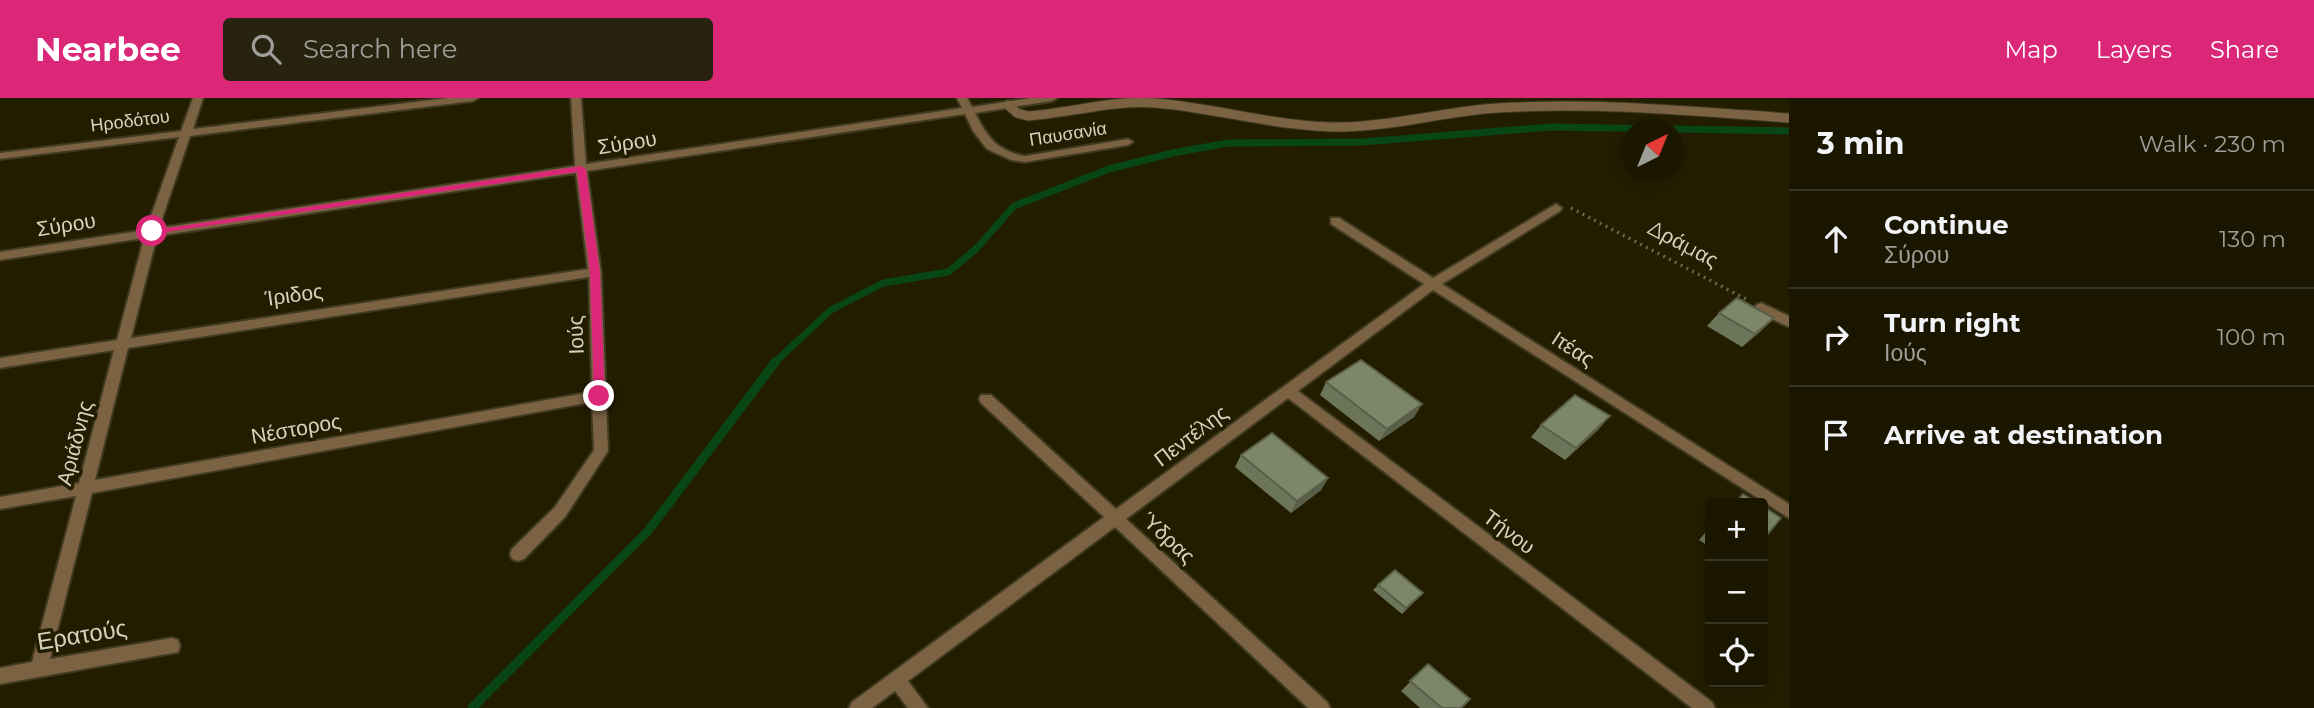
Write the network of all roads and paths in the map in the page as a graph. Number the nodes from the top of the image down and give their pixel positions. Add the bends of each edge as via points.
1 (198, 98) edge
2 (473, 98) edge
3 (576, 98) edge
4 (962, 98) edge
5 (1052, 98) edge
6 (1008, 105) junction
7 (969, 110) junction
8 (1789, 118) edge
9 (186, 132) junction
10 (1128, 142) dead end
11 (0, 156) edge
12 (581, 169) junction
13 (1556, 208) joint
14 (1335, 221) dead end
15 (152, 231) junction
16 (0, 256) edge
17 (595, 272) junction
18 (1432, 284) junction
19 (1761, 308) joint
20 (1789, 322) edge
21 (123, 342) junction
22 (0, 363) edge
23 (1287, 390) junction
24 (599, 396) junction
25 (986, 399) dead end
26 (85, 489) junction
27 (0, 503) edge
28 (1789, 512) edge
29 (1115, 518) junction
30 (518, 554) dead end
31 (172, 646) dead end
32 (39, 667) junction
33 (0, 676) edge
34 (896, 680) junction
35 (858, 708) edge
36 (919, 708) edge
37 (1321, 708) edge
38 (1706, 708) edge

1 - 9 street, Αριάδνης
2 - 9 street, Ηροδότου
3 - 12 street, Ιούς
4 - 7 street, Παυσανία
5 - 6 street, Σύρου
6 - 7 street, Σύρου
6 - 8 lane via 1028,116 1116,102 1154,103 1342,127 1472,110 1576,105
7 - 10 street, Παυσανία via 984,141 1008,158
7 - 12 street, Σύρου
9 - 11 street, Ηροδότου
9 - 15 street, Αριάδνης
12 - 15 street, Σύρου
12 - 17 street, Ιούς
13 - 18 street, Πεντέλης
13 - 19 path, Δράμας via 1584,212
14 - 18 street, Ιτέας
15 - 16 street, Σύρου
15 - 21 street, Αριάδνης
17 - 21 street, Ίριδος
17 - 24 street, Ιούς
18 - 23 street, Πεντέλης
18 - 28 street, Ιτέας
19 - 20 street
21 - 22 street, Ίριδος
21 - 26 street, Αριάδνης
23 - 29 street, Πεντέλης
23 - 38 street, Τήνου
24 - 26 street, Νέστορος
24 - 30 street, Ιούς via 601,451 560,512
25 - 29 street, Ύδρας
26 - 27 street, Νέστορος
26 - 32 street, Αριάδνης
29 - 34 street, Πεντέλης
29 - 37 street, Ύδρας
31 - 32 street, Ερατούς
32 - 33 street, Ερατούς
34 - 35 street, Πεντέλης
34 - 36 street

